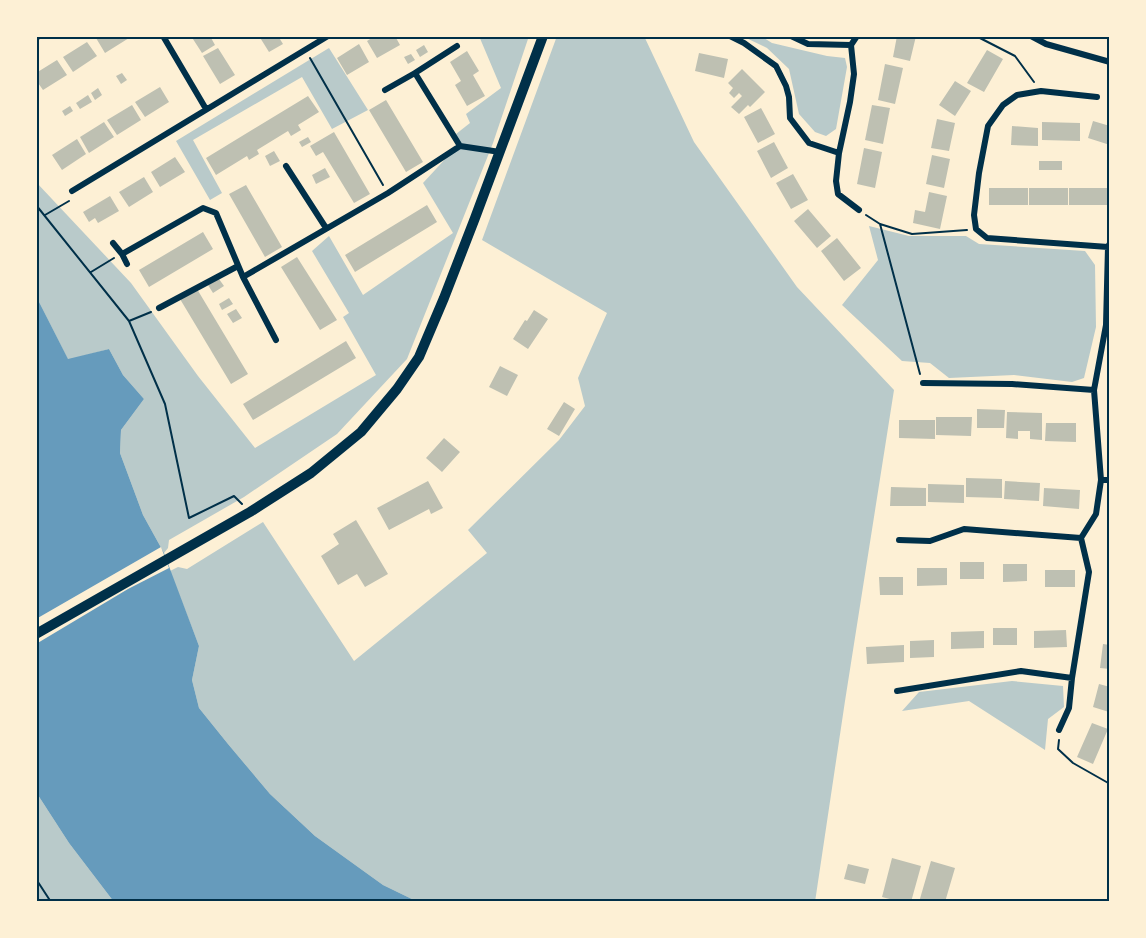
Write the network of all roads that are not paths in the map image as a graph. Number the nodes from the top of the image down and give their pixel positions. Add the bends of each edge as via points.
1 (163, 36) edge
2 (312, 36) edge
3 (328, 36) edge
4 (543, 36) edge
5 (730, 36) edge
6 (791, 36) edge
7 (857, 36) edge
8 (1031, 36) edge
9 (317, 43) junction
10 (851, 45) junction
11 (457, 46) dead end
12 (1110, 62) edge
13 (416, 73) junction
14 (385, 90) dead end
15 (1097, 96) dead end
16 (206, 109) junction
17 (460, 146) junction
18 (500, 152) junction
19 (839, 153) junction
20 (286, 166) dead end
21 (72, 190) road end
22 (859, 210) road end
23 (327, 228) junction
24 (114, 243) dead end
25 (1109, 245) edge
26 (122, 254) junction
27 (127, 264) dead end
28 (238, 266) junction
29 (243, 277) junction
30 (159, 308) road end
31 (1108, 326) edge
32 (276, 340) dead end
33 (923, 383) road end
34 (1094, 390) junction
35 (1101, 480) junction
36 (1110, 480) edge
37 (1081, 538) junction
38 (899, 540) dead end
39 (36, 634) edge
40 (1072, 678) junction
41 (897, 691) dead end
42 (1059, 730) road end

1 - 16 street
2 - 9 street
3 - 9 street
4 - 18 main road
5 - 19 street via 776,66 789,97 790,118 809,142
6 - 10 street via 808,44
7 - 10 street
8 - 12 street
9 - 16 street
10 - 19 street via 854,74
11 - 13 street
13 - 14 street
13 - 17 street
15 - 25 street via 1041,91 1017,95 1003,105 988,126 974,214 976,229 987,238
16 - 21 street
17 - 18 street
17 - 23 street
18 - 39 main road via 419,357 361,432 311,473 250,512
19 - 22 street via 838,194
20 - 23 street
23 - 29 street
24 - 26 street
25 - 31 street
26 - 27 street
26 - 28 street via 203,208 216,213
28 - 29 street
28 - 30 street
29 - 32 street
31 - 34 street
33 - 34 street
34 - 35 street
35 - 36 street
35 - 37 street via 1096,514
37 - 38 street via 964,529 930,541
37 - 40 street via 1089,572
40 - 41 street via 1021,671
40 - 42 street via 1070,708

